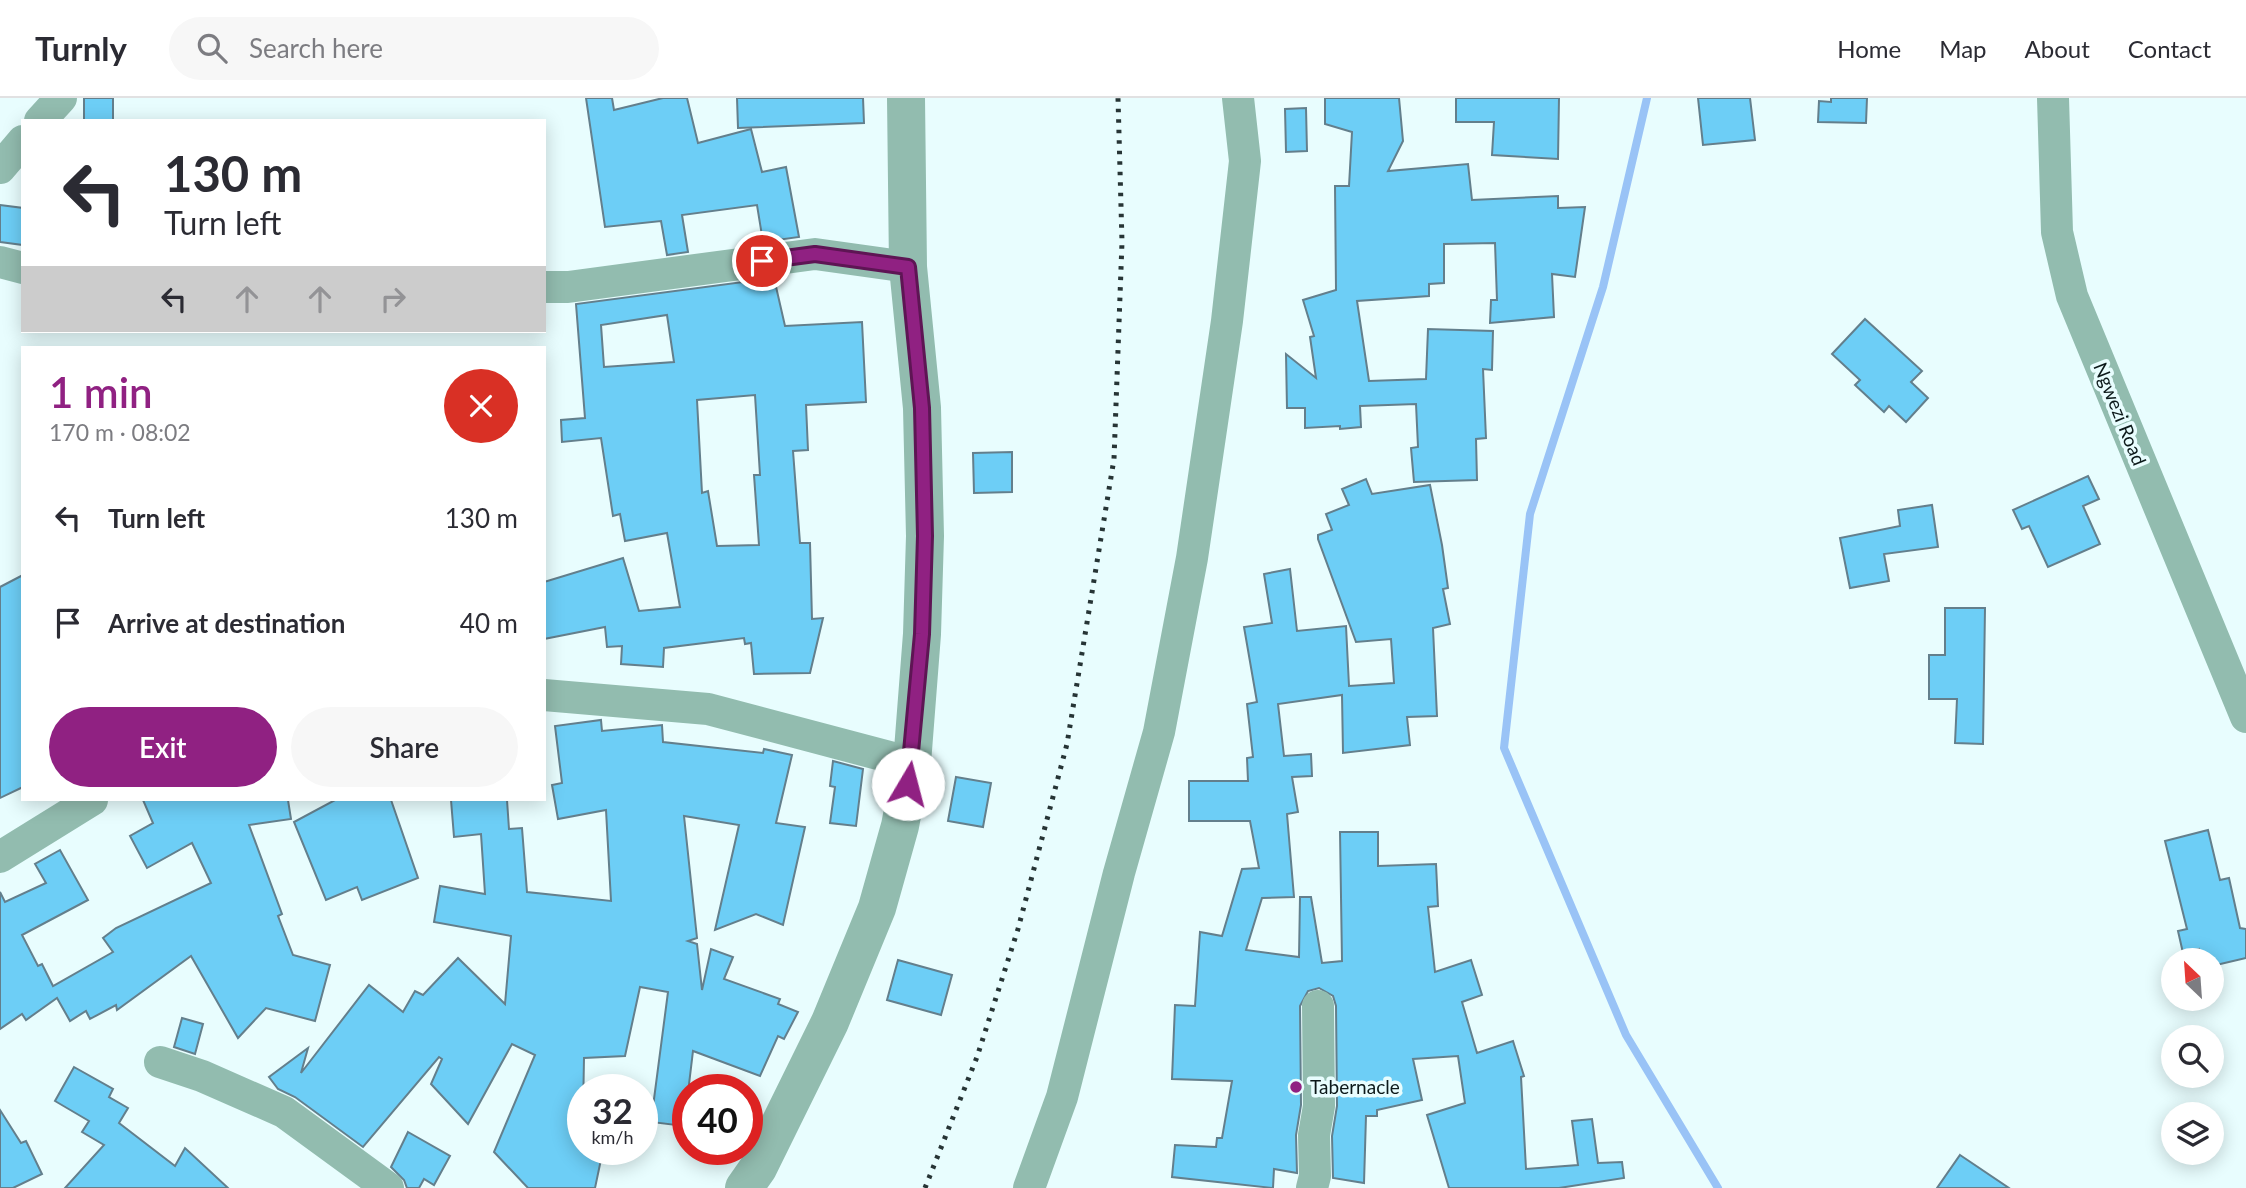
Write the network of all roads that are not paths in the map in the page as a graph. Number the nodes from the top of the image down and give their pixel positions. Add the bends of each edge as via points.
1 (61, 98) edge
2 (906, 98) edge
3 (1238, 98) edge
4 (2053, 98) edge
5 (42, 119) edge
6 (21, 143) edge
7 (0, 168) edge
8 (0, 262) edge
9 (21, 267) edge
10 (908, 267) junction
11 (546, 287) edge
12 (546, 695) edge
13 (2246, 717) edge
14 (912, 763) junction
15 (90, 801) edge
16 (0, 857) edge
17 (1318, 1006) dead end
18 (160, 1062) dead end
19 (388, 1188) edge
20 (744, 1188) edge
21 (1029, 1188) edge
22 (1312, 1188) edge

1 - 5 street
2 - 10 street
3 - 21 street via 1245,161 1227,321 1192,558 1159,732 1062,1097
4 - 13 street, Ngwezi Road via 2057,232 2072,296
6 - 7 street
8 - 9 street
10 - 11 street via 815,254
10 - 14 street via 922,408 925,536
12 - 14 street via 708,709
14 - 20 street via 877,908 830,1022
15 - 16 street
17 - 22 street
18 - 19 street via 284,1112

